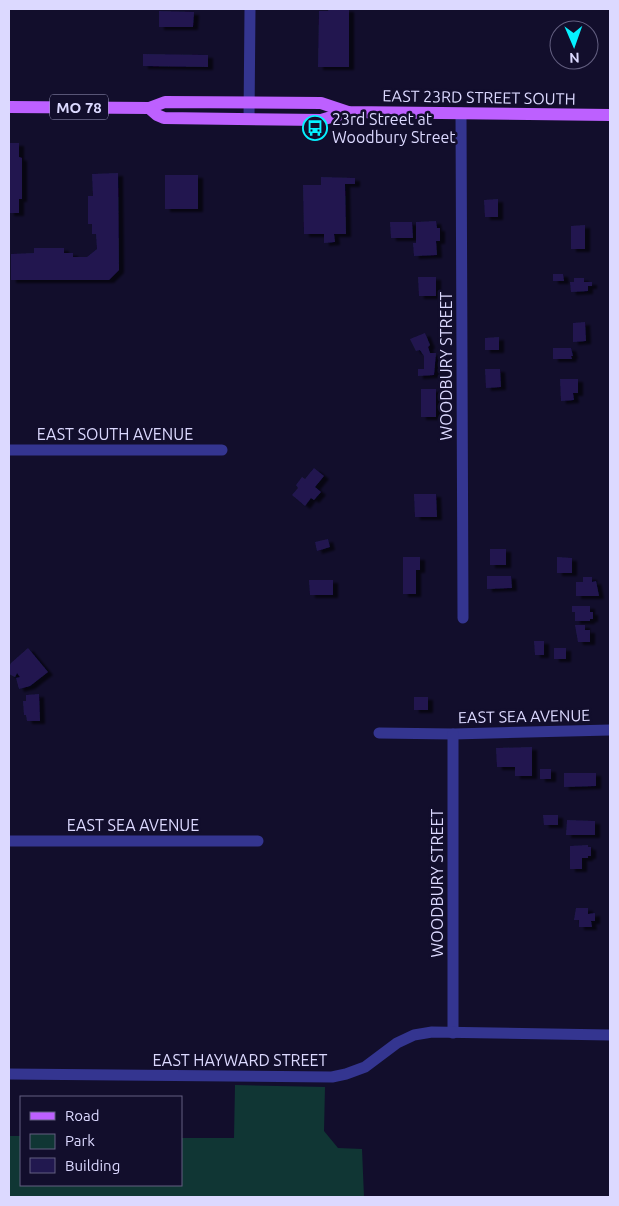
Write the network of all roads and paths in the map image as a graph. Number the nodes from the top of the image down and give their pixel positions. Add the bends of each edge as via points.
1 (250, 9) edge
2 (249, 102) junction
3 (9, 106) edge
4 (149, 108) junction
5 (348, 112) junction
6 (461, 113) junction
7 (610, 115) edge
8 (249, 119) junction
9 (9, 450) edge
10 (222, 450) dead end
11 (463, 618) dead end
12 (610, 730) edge
13 (379, 733) dead end
14 (454, 734) junction
15 (9, 841) edge
16 (258, 841) dead end
17 (453, 1033) junction
18 (610, 1035) edge
19 (9, 1074) edge

1 - 2 street
2 - 4 main road, EAST 23RD STREET SOUTH / MO 78 via 165,102
2 - 5 main road, EAST 23RD STREET SOUTH / MO 78 via 321,103
2 - 8 street
3 - 4 main road, EAST 23RD STREET SOUTH / MO 78
4 - 8 main road, EAST 23RD STREET SOUTH / MO 78 via 164,118
5 - 6 main road, EAST 23RD STREET SOUTH / MO 78
5 - 8 main road, EAST 23RD STREET SOUTH / MO 78 via 321,120
6 - 7 main road, EAST 23RD STREET SOUTH / MO 78
6 - 11 street, WOODBURY STREET
9 - 10 street, EAST SOUTH AVENUE
12 - 14 street, EAST SEA AVENUE
13 - 14 street, EAST SEA AVENUE
14 - 17 street, WOODBURY STREET
15 - 16 street, EAST SEA AVENUE
17 - 18 street, EAST HAYWARD STREET
17 - 19 street, EAST HAYWARD STREET via 414,1035 397,1043 365,1067 332,1077

